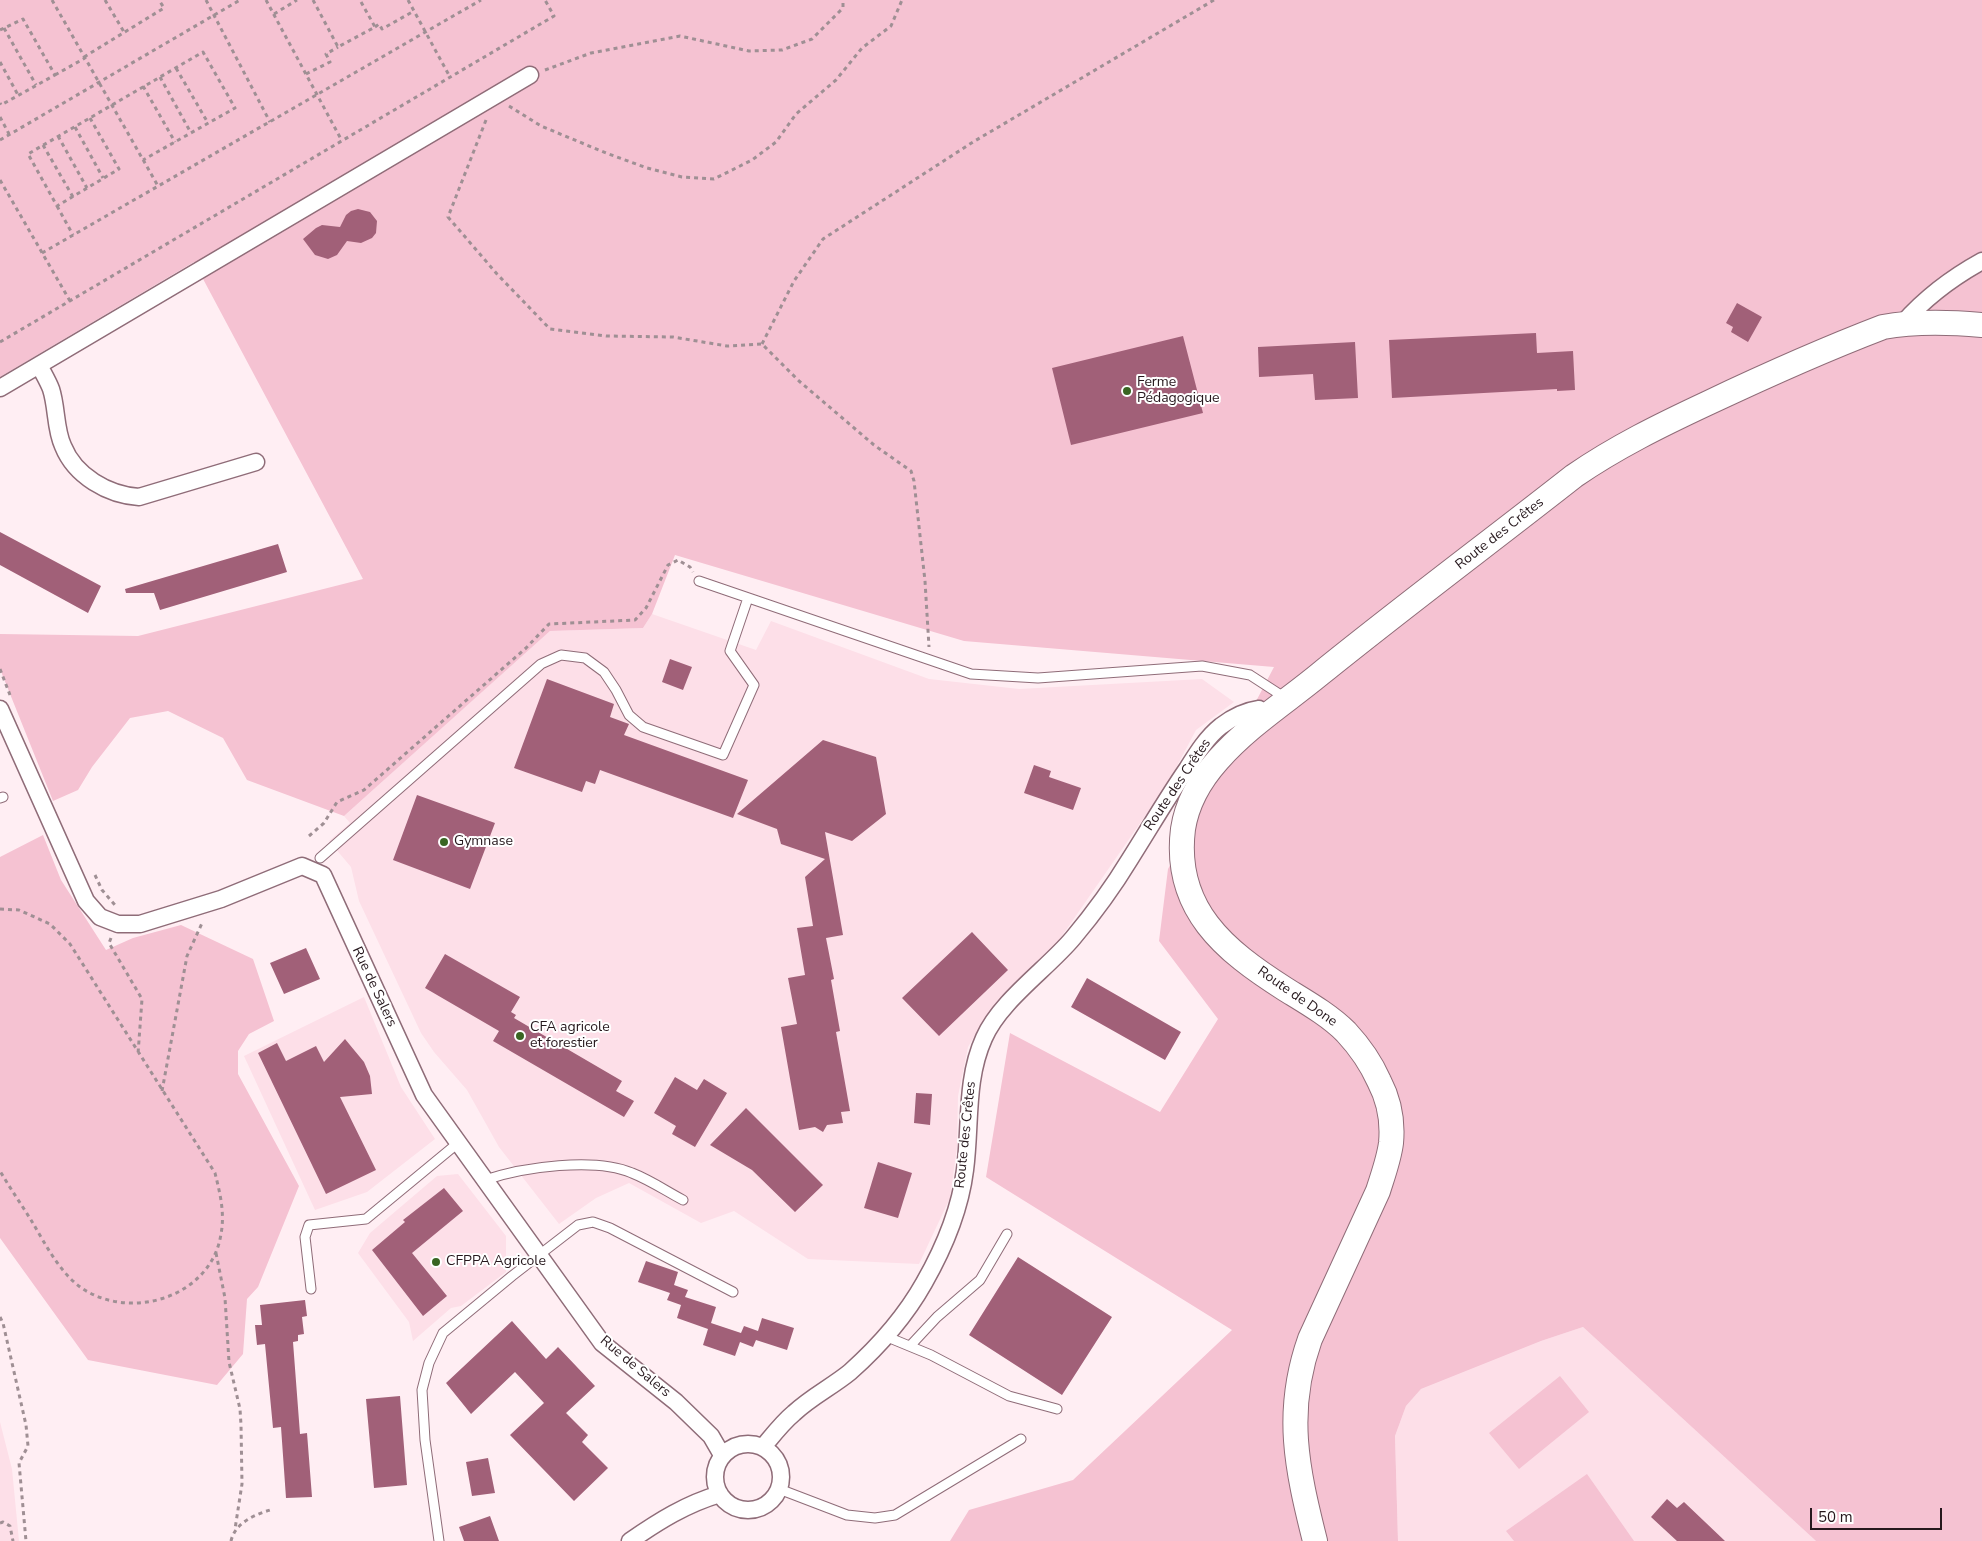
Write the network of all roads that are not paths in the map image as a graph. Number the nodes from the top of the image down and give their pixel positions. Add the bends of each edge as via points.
1 (530, 75) road end
2 (1982, 261) edge
3 (1903, 323) junction
4 (1982, 324) edge
5 (39, 365) junction
6 (0, 388) edge
7 (256, 462) dead end
8 (699, 581) dead end
9 (748, 598) junction
10 (1289, 700) junction
11 (0, 709) edge
12 (1267, 714) junction
13 (320, 858) dead end
14 (458, 1144) junction
15 (485, 1180) junction
16 (683, 1200) dead end
17 (1007, 1234) dead end
18 (539, 1255) junction
19 (311, 1289) dead end
20 (733, 1292) dead end
21 (885, 1336) junction
22 (910, 1346) junction
23 (1057, 1409) dead end
24 (1021, 1439) dead end
25 (763, 1447) junction
26 (722, 1455) junction
27 (779, 1489) junction
28 (720, 1494) junction
29 (439, 1541) edge
30 (630, 1541) edge
31 (1315, 1541) edge

1 - 5 street
2 - 3 street via 1917,306
3 - 4 street, Route des Crêtes
3 - 10 street, Route des Crêtes via 1882,327 1738,389 1603,456
5 - 6 street
5 - 7 street via 51,390 62,445 72,464 96,483 122,496 139,497
8 - 9 lane
9 - 10 lane via 971,674 1038,678 1202,666 1250,675
9 - 13 lane via 730,651 754,685 723,755 643,727 628,715 604,672 585,658 561,655 541,664
10 - 12 street, Route des Crêtes
11 - 14 street, Rue de Salers via 86,901 100,917 118,924 140,924 212,902 302,866 323,875 424,1095
12 - 21 street, Route des Crêtes via 1259,709 1248,711 1220,726 1203,744 1093,914 1001,1012 985,1035 971,1083 965,1170 948,1235 923,1285
12 - 31 street, Route de Done via 1219,759 1205,776 1187,811 1183,829 1188,890 1203,920 1230,950 1345,1031 1374,1070 1384,1090 1391,1126 1389,1151 1378,1191 1310,1340 1296,1386 1295,1443 1303,1495
14 - 15 street, Rue de Salers
14 - 19 lane via 366,1219 309,1225 305,1237
15 - 16 lane via 518,1170 603,1165 631,1172
15 - 18 street, Rue de Salers
17 - 22 lane via 980,1280 937,1317
18 - 20 lane via 578,1225 592,1222 610,1228
18 - 26 street, Rue de Salers via 602,1343 676,1402 711,1436
18 - 29 lane via 443,1333 429,1363 422,1390 425,1440
21 - 22 lane
21 - 25 street, Route des Crêtes via 848,1373 795,1411
22 - 23 lane via 1009,1396
24 - 27 lane via 895,1515 875,1518 847,1515
25 - 26 street via 742,1444
25 - 27 street via 778,1463
26 - 28 street via 714,1475
27 - 28 street via 767,1504 748,1510 736,1508
28 - 30 street via 698,1500 669,1515

